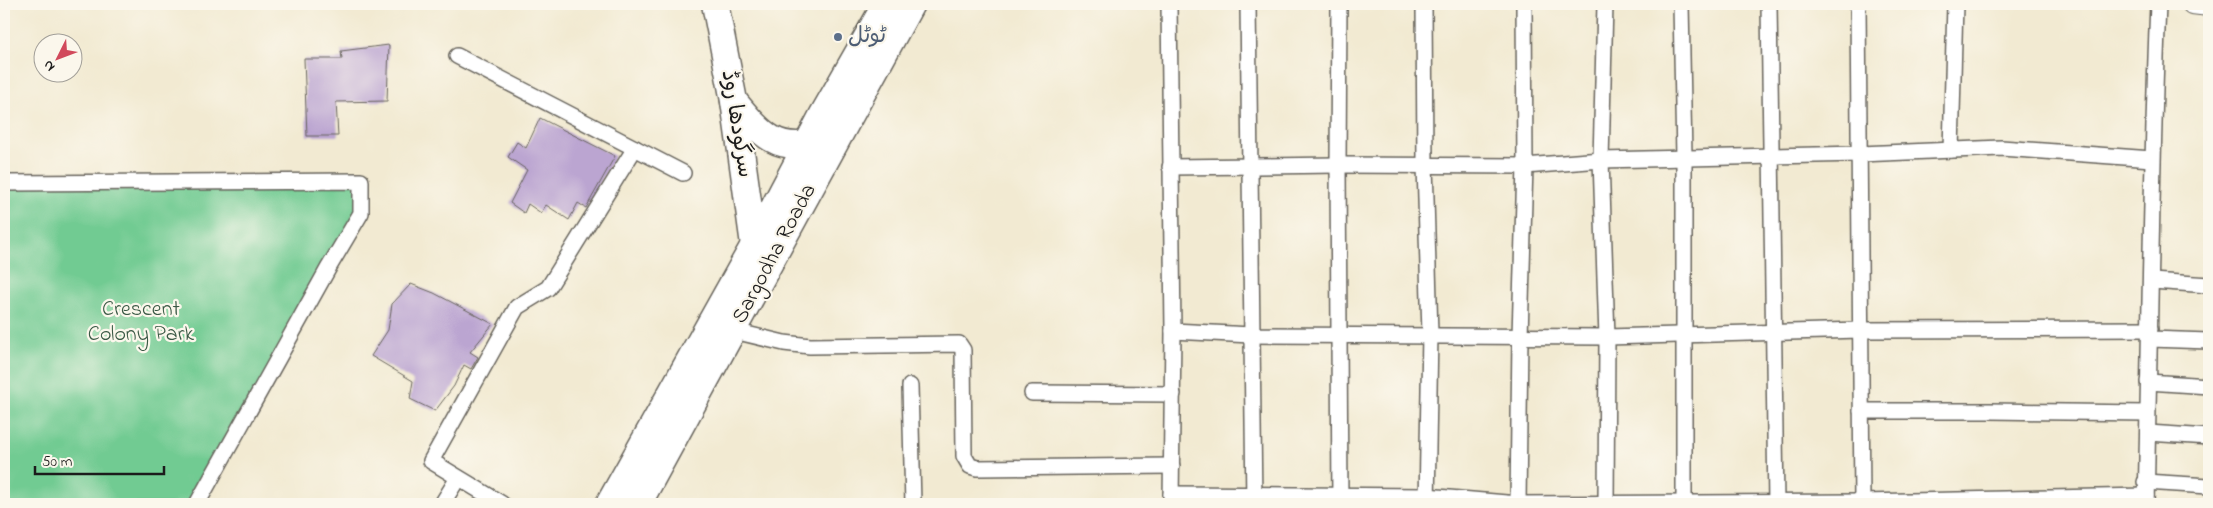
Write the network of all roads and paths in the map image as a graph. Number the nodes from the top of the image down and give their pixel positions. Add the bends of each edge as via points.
1 (715, 4) edge
2 (886, 4) edge
3 (911, 4) edge
4 (1169, 4) edge
5 (1248, 4) edge
6 (1339, 4) edge
7 (1424, 4) edge
8 (1524, 4) edge
9 (1604, 4) edge
10 (1681, 4) edge
11 (1769, 4) edge
12 (1858, 4) edge
13 (1955, 4) edge
14 (2158, 4) edge
15 (2192, 4) edge
16 (2209, 6) edge
17 (457, 56) dead end
18 (734, 101) junction
19 (840, 135) junction
20 (807, 145) junction
21 (635, 148) junction
22 (1951, 150) junction
23 (1860, 154) junction
24 (1771, 156) junction
25 (1684, 157) junction
26 (2152, 159) junction
27 (1601, 160) junction
28 (1338, 164) junction
29 (1425, 165) junction
30 (1251, 166) junction
31 (1525, 166) junction
32 (1170, 167) junction
33 (683, 173) dead end
34 (4, 183) edge
35 (754, 245) junction
36 (2152, 281) junction
37 (2209, 285) edge
38 (734, 330) junction
39 (1860, 330) junction
40 (1173, 331) junction
41 (1774, 333) junction
42 (1251, 334) junction
43 (1430, 334) junction
44 (2150, 334) junction
45 (1340, 335) junction
46 (1684, 335) junction
47 (1520, 336) junction
48 (1608, 337) junction
49 (2209, 341) edge
50 (2148, 382) junction
51 (910, 386) dead end
52 (2209, 386) edge
53 (1032, 393) dead end
54 (1173, 394) junction
55 (1861, 412) junction
56 (2148, 413) junction
57 (2148, 433) junction
58 (2209, 437) edge
59 (1172, 466) junction
60 (458, 478) junction
61 (2209, 486) edge
62 (2146, 494) edge
63 (1171, 499) edge
64 (1254, 499) edge
65 (1340, 500) edge
66 (1426, 500) edge
67 (1684, 503) edge
68 (1862, 503) edge
69 (197, 504) edge
70 (442, 504) edge
71 (502, 504) edge
72 (608, 504) edge
73 (638, 504) edge
74 (913, 504) edge
75 (1518, 504) edge
76 (1606, 504) edge
77 (1776, 504) edge

1 - 18 highway, سرگودھا روڈ
2 - 20 highway, Sargodha Roada
3 - 19 highway, Sargodha Roada
4 - 32 street
5 - 30 street
6 - 28 street
7 - 29 street
8 - 31 street
9 - 27 street
10 - 25 street
11 - 24 street
12 - 23 street
13 - 22 street
14 - 26 street
15 - 16 street
17 - 21 street
18 - 20 highway via 770,139 790,146
18 - 35 highway, سرگودھا روڈ
19 - 20 highway
19 - 38 highway, Sargodha Roada
20 - 35 highway, Sargodha Roada
21 - 33 street
21 - 60 street via 548,288 517,307 433,457 431,461 434,464
22 - 23 street
22 - 26 street via 2000,148
23 - 24 street
23 - 39 street
24 - 25 street
24 - 41 street
25 - 27 street
25 - 46 street
26 - 36 street
27 - 31 street
27 - 48 street
28 - 29 street
28 - 30 street
28 - 45 street
29 - 31 street
29 - 43 street
30 - 32 street
30 - 42 street
31 - 47 street
32 - 40 street
34 - 69 street via 361,181 361,213
35 - 72 highway, Sargodha Roada
36 - 37 street
36 - 44 street
38 - 59 street via 810,346 959,344 963,350 964,456 970,466
38 - 73 highway, Sargodha Roada
39 - 41 street
39 - 44 street
39 - 55 street
40 - 42 street
40 - 54 street
41 - 46 street
41 - 77 street
42 - 45 street
42 - 64 street
43 - 45 street
43 - 47 street
43 - 66 street
44 - 49 street
44 - 50 street
45 - 65 street
46 - 48 street
46 - 67 street
47 - 48 street
47 - 75 street
48 - 76 street
50 - 52 street
50 - 56 street
51 - 74 street
53 - 54 street
54 - 59 street
55 - 56 street
55 - 68 street
56 - 57 street
57 - 58 street
57 - 62 street
59 - 63 street
60 - 70 street
60 - 71 street
61 - 62 street
62 - 68 street
63 - 64 street
64 - 65 street
65 - 66 street
66 - 75 street
67 - 76 street
67 - 77 street
68 - 77 street
75 - 76 street

